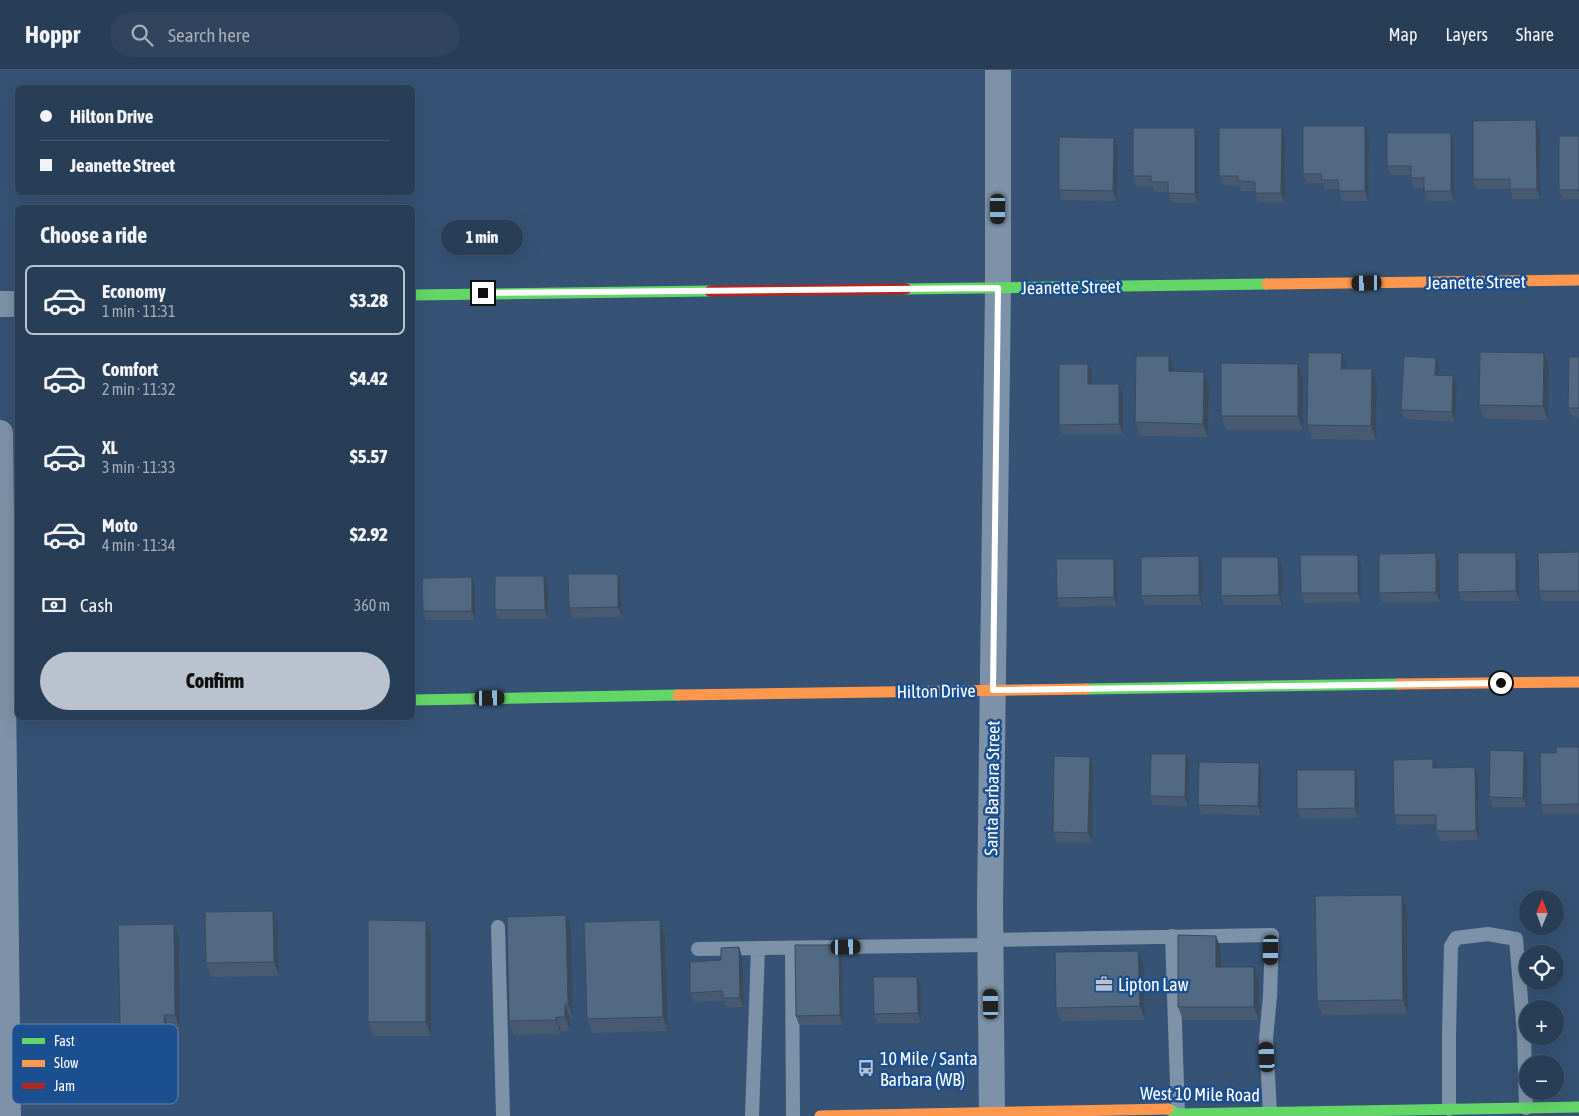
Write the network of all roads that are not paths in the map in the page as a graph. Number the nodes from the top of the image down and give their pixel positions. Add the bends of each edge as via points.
1 (998, 70) edge
2 (1579, 280) edge
3 (998, 288) junction
4 (415, 295) edge
5 (0, 304) edge
6 (15, 304) edge
7 (0, 433) edge
8 (1579, 682) edge
9 (993, 690) junction
10 (415, 700) edge
11 (7, 707) edge
12 (498, 927) dead end
13 (1172, 936) junction
14 (990, 942) junction
15 (758, 948) junction
16 (792, 948) junction
17 (698, 949) dead end
18 (1579, 1107) edge
19 (1526, 1108) junction
20 (1449, 1109) junction
21 (1270, 1113) junction
22 (992, 1114) edge
23 (1178, 1114) junction
24 (1329, 1114) edge
25 (8, 1116) edge
26 (503, 1116) edge
27 (752, 1116) edge
28 (793, 1116) edge
29 (820, 1116) edge

1 - 3 street, Santa Barbara Street
2 - 3 street, Jeanette Street
3 - 4 street, Jeanette Street
3 - 9 street, Santa Barbara Street
5 - 6 street
7 - 11 street
8 - 9 street, Hilton Drive
9 - 10 street, Hilton Drive
9 - 14 street, Santa Barbara Street
11 - 25 street
12 - 26 lane
13 - 14 lane
13 - 21 lane via 1272,935 1266,1039
13 - 23 lane
14 - 16 lane
14 - 22 street, Santa Barbara Street
15 - 16 lane
15 - 17 lane
15 - 27 lane
16 - 28 lane
18 - 19 street, West 10 Mile Road
19 - 20 street, West 10 Mile Road
19 - 20 lane via 1516,939 1488,934 1456,938 1451,946
20 - 24 street, West 10 Mile Road
21 - 23 street, West 10 Mile Road
21 - 24 street, West 10 Mile Road
22 - 23 street, West 10 Mile Road via 1169,1109
22 - 29 street, West 10 Mile Road

